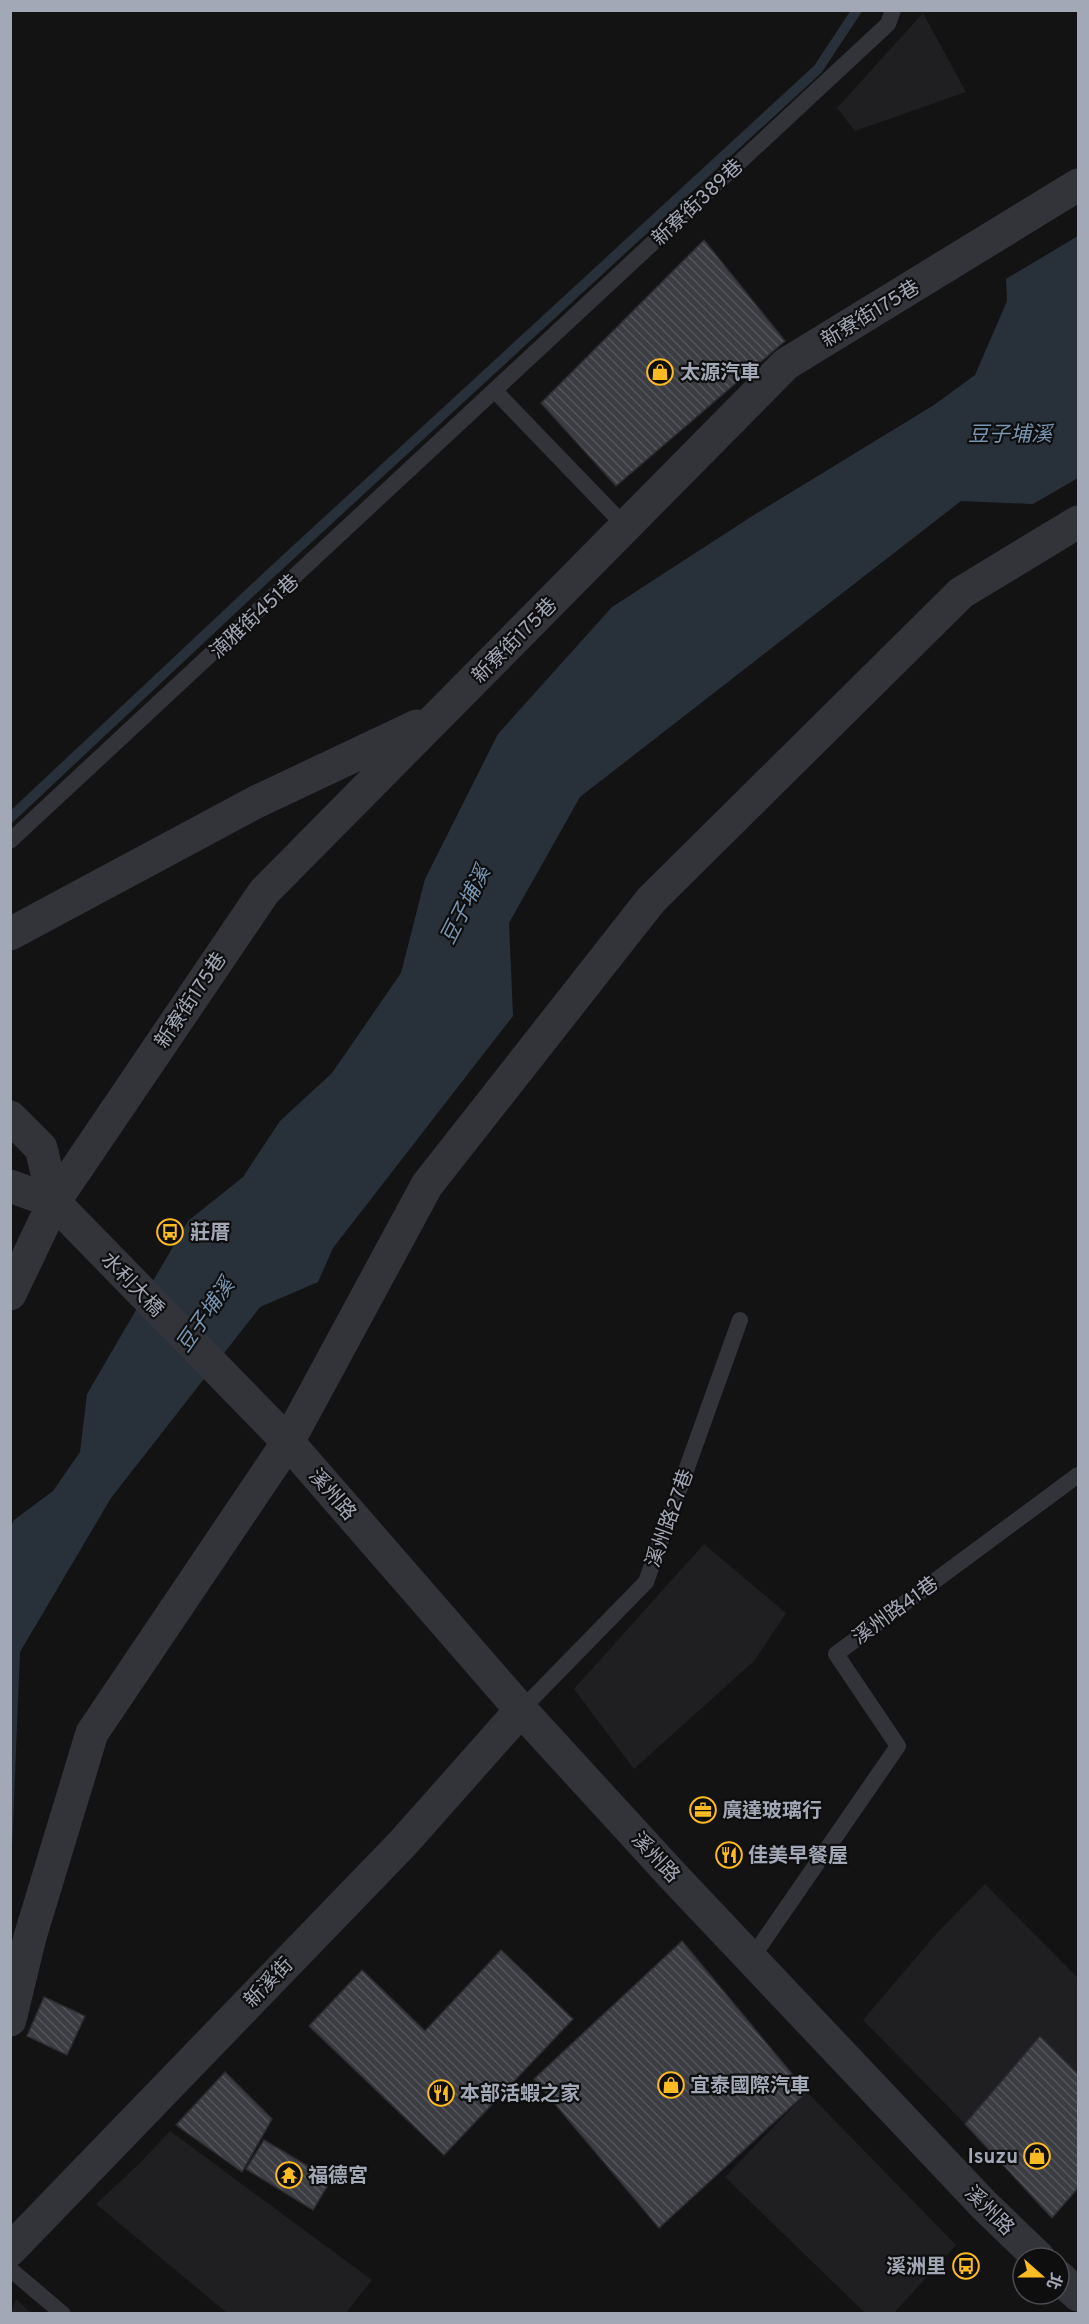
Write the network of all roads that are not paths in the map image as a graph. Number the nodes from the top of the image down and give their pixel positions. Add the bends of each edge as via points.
1 (893, 10) edge
2 (1078, 185) edge
3 (495, 391) junction
4 (1078, 522) edge
5 (626, 527) junction
6 (437, 717) junction
7 (10, 841) edge
8 (10, 934) edge
9 (10, 1117) edge
10 (10, 1186) edge
11 (54, 1202) junction
12 (10, 1294) edge
13 (740, 1320) dead end
14 (288, 1442) junction
15 (1078, 1475) edge
16 (521, 1710) junction
17 (752, 1959) junction
18 (10, 2020) edge
19 (1027, 2246) edge
20 (10, 2250) edge
21 (10, 2269) edge
22 (63, 2313) edge

1 - 3 lane, 新寮街389巷 via 888,24
2 - 5 street, 新寮街175巷 via 786,364
3 - 5 lane
3 - 7 lane, 湳雅街451巷
4 - 14 street via 962,593 651,900 427,1185
5 - 6 street, 新寮街175巷
6 - 8 street via 256,802
6 - 11 street, 新寮街175巷 via 264,892
9 - 11 street via 41,1148
10 - 11 street
11 - 12 street, 新寮街175巷
11 - 14 street, 水利大橋
13 - 16 lane, 溪州路27巷 via 646,1582
14 - 16 street, 溪州路
14 - 18 street via 92,1733 30,1937
15 - 17 lane, 溪州路41巷 via 836,1654 898,1746
16 - 17 street, 溪州路
16 - 20 street, 新溪街 via 403,1843
17 - 19 street, 溪州路
21 - 22 lane

